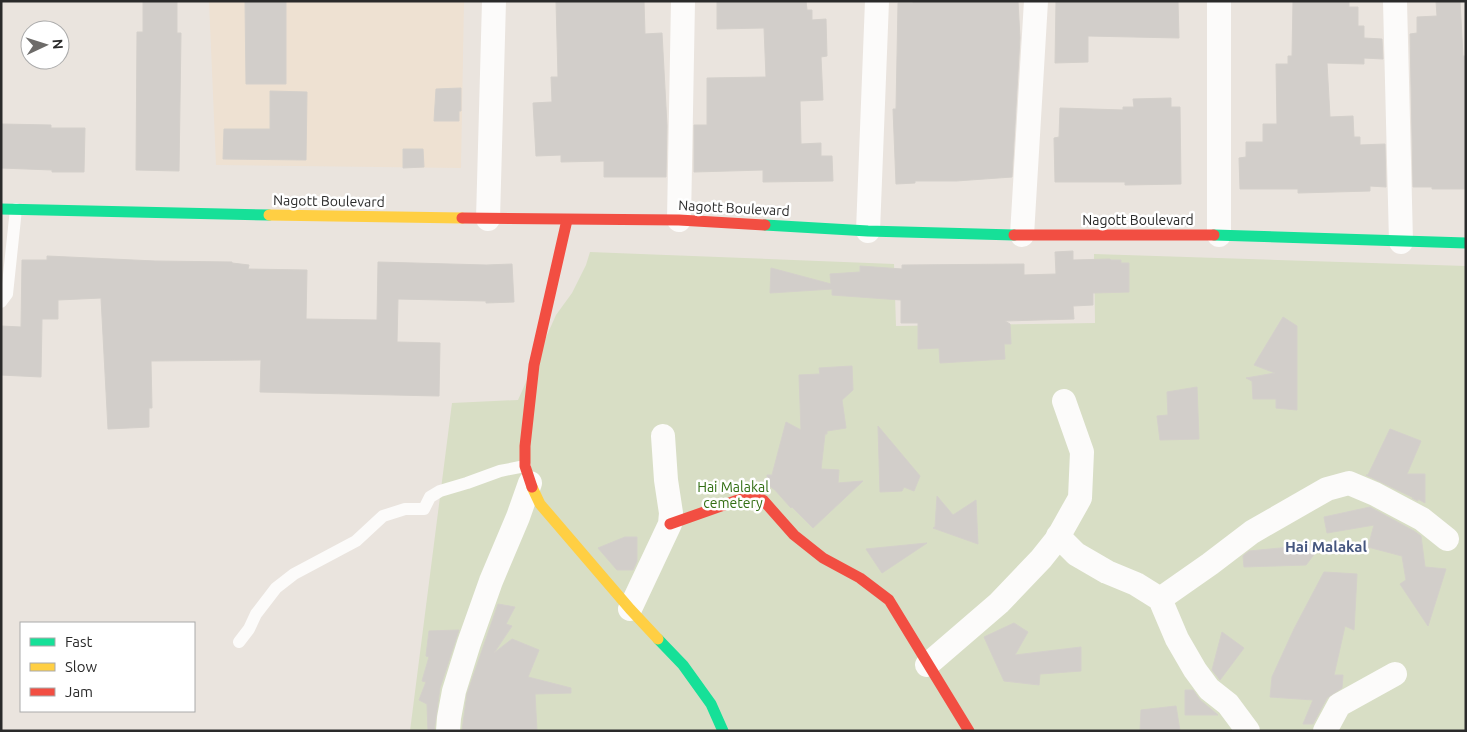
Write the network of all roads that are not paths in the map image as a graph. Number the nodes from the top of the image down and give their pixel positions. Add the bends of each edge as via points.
1 (494, 1) edge
2 (682, 1) edge
3 (877, 1) edge
4 (1036, 1) edge
5 (1219, 1) edge
6 (1395, 1) edge
7 (1, 209) edge
8 (16, 209) junction
9 (488, 219) junction
10 (567, 220) junction
11 (679, 220) junction
12 (868, 231) junction
13 (1022, 235) junction
14 (1219, 235) junction
15 (1402, 242) junction
16 (1466, 244) edge
17 (1, 302) edge
18 (1064, 401) dead end
19 (663, 436) dead end
20 (527, 474) junction
21 (670, 524) junction
22 (1058, 536) junction
23 (1447, 539) dead end
24 (1160, 599) junction
25 (630, 609) junction
26 (238, 642) dead end
27 (927, 665) junction
28 (1395, 674) dead end
29 (448, 731) edge
30 (723, 731) edge
31 (969, 731) edge
32 (1248, 731) edge
33 (1325, 731) edge

1 - 9 street
2 - 11 street
3 - 12 street
4 - 13 street
5 - 14 street
6 - 15 street
7 - 8 street, Nagott Boulevard
8 - 9 street, Nagott Boulevard
8 - 17 lane via 6,294
9 - 10 street, Nagott Boulevard
10 - 11 street, Nagott Boulevard
10 - 20 street via 534,365 525,446
11 - 12 street, Nagott Boulevard
12 - 13 street, Nagott Boulevard
13 - 14 street, Nagott Boulevard
14 - 15 street, Nagott Boulevard
15 - 16 street, Nagott Boulevard
18 - 22 street via 1082,452 1080,498
19 - 21 street
20 - 25 street via 540,504
20 - 26 lane via 500,471 440,491 430,496 424,509 405,509 383,516 356,541 294,574 276,588
20 - 29 street via 518,517 491,580 454,691
21 - 25 street
21 - 27 street via 741,499 763,500 794,535 822,558 860,578 889,600
22 - 24 street via 1076,554
22 - 27 street via 1042,559 999,603
23 - 24 street via 1422,519 1348,483 1327,490 1252,532
24 - 32 street via 1195,670 1209,689 1228,704
25 - 30 street via 683,665 711,704
27 - 31 street
28 - 33 street via 1339,705

